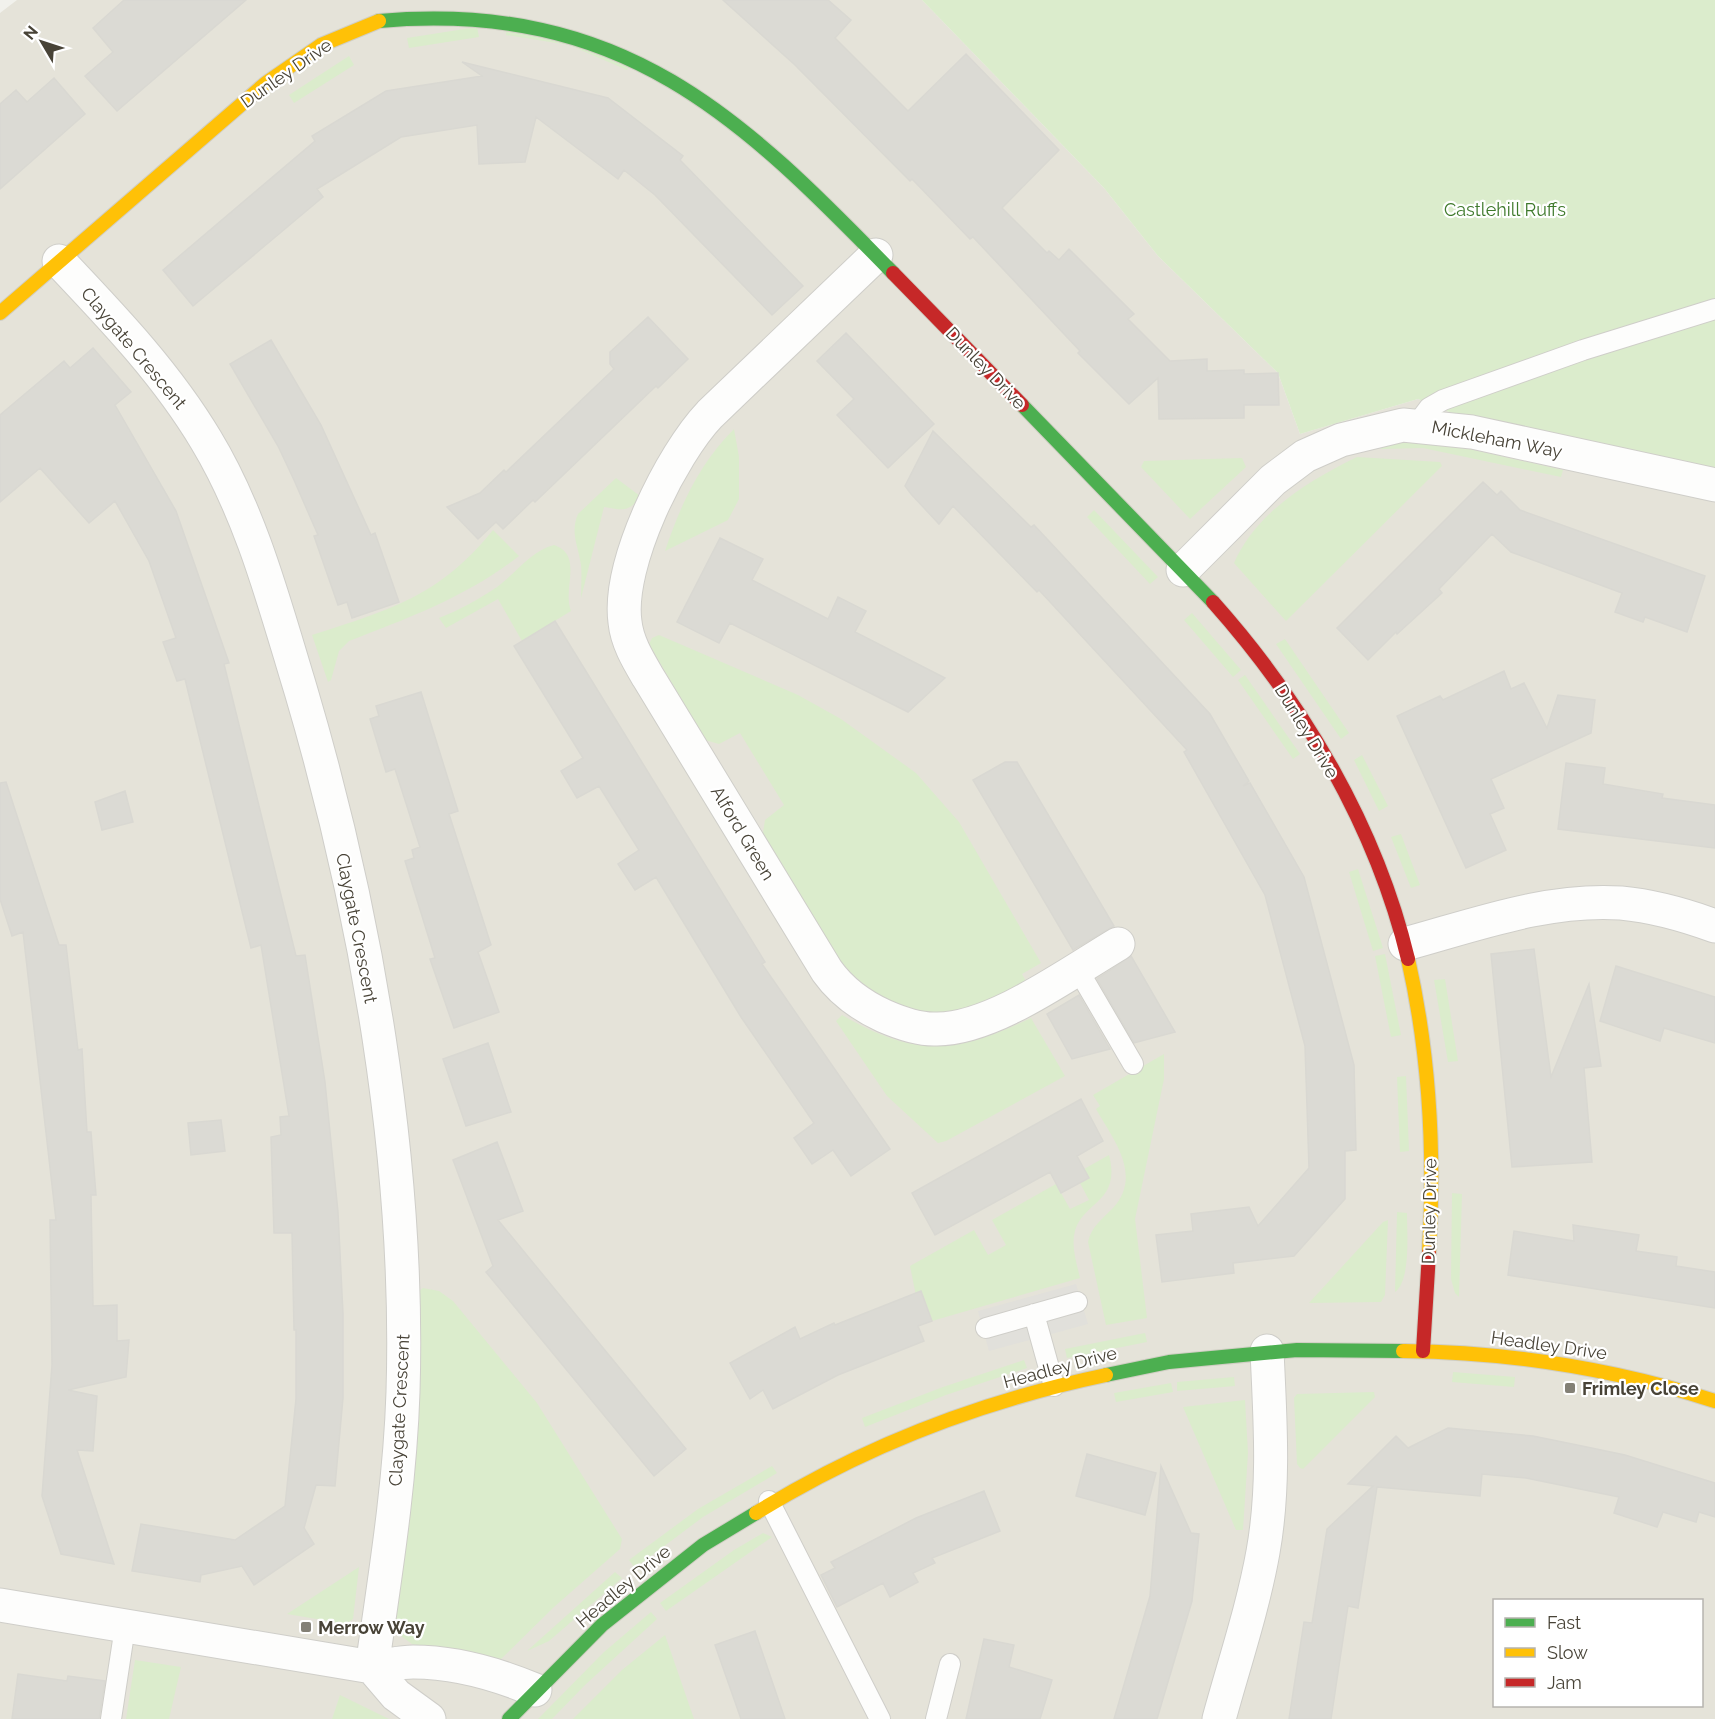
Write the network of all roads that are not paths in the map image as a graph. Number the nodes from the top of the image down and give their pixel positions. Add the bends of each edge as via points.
1 (460, 3) edge
2 (714, 93) dead end
3 (876, 255) junction
4 (59, 261) junction
5 (1715, 309) edge
6 (0, 313) edge
7 (1417, 424) junction
8 (1715, 485) edge
9 (1183, 570) junction
10 (1715, 926) edge
11 (1118, 944) dead end
12 (1405, 944) junction
13 (1077, 968) junction
14 (1133, 1064) dead end
15 (1077, 1302) dead end
16 (1034, 1314) junction
17 (986, 1328) dead end
18 (1424, 1351) junction
19 (1267, 1352) junction
20 (1054, 1386) junction
21 (1715, 1401) edge
22 (769, 1502) junction
23 (0, 1605) edge
24 (125, 1627) junction
25 (950, 1664) dead end
26 (372, 1667) junction
27 (535, 1690) junction
28 (111, 1719) edge
29 (429, 1719) edge
30 (509, 1719) edge
31 (880, 1719) edge
32 (936, 1719) edge
33 (1219, 1719) edge

1 - 4 street, Dunley Drive via 358,27 313,51 239,106
2 - 3 street, Dunley Drive
3 - 9 street, Dunley Drive
3 - 13 street, Alford Green via 725,399 686,443 654,503 632,566 625,622 634,653 818,957 836,983 862,1005 897,1022 935,1030 973,1024
4 - 6 street, Dunley Drive
4 - 26 street, Claygate Crescent via 164,377 221,465 277,612 345,859 383,1070 401,1270 401,1442
5 - 7 lane via 1443,400 1429,408
7 - 8 street, Mickleham Way via 1472,432
7 - 9 street, Mickleham Way via 1362,434 1305,456 1266,486
9 - 12 street, Dunley Drive via 1258,655 1302,719 1353,810
10 - 12 street via 1644,906 1581,903 1530,910
11 - 13 street, Alford Green
12 - 18 street, Dunley Drive via 1422,1033 1431,1118
13 - 14 lane
15 - 16 lane
16 - 17 lane
16 - 20 lane
18 - 19 street, Headley Drive via 1343,1348
18 - 21 street, Headley Drive via 1569,1363
19 - 20 street, Headley Drive via 1163,1362
19 - 33 street via 1271,1452 1266,1530 1258,1579
20 - 22 street, Headley Drive via 903,1435
22 - 27 street, Headley Drive via 705,1542 641,1591
22 - 31 lane
23 - 24 street
24 - 26 street
24 - 28 lane
25 - 32 lane
26 - 27 street via 412,1662 456,1667 497,1675
26 - 29 street via 396,1695
27 - 30 street, Headley Drive

